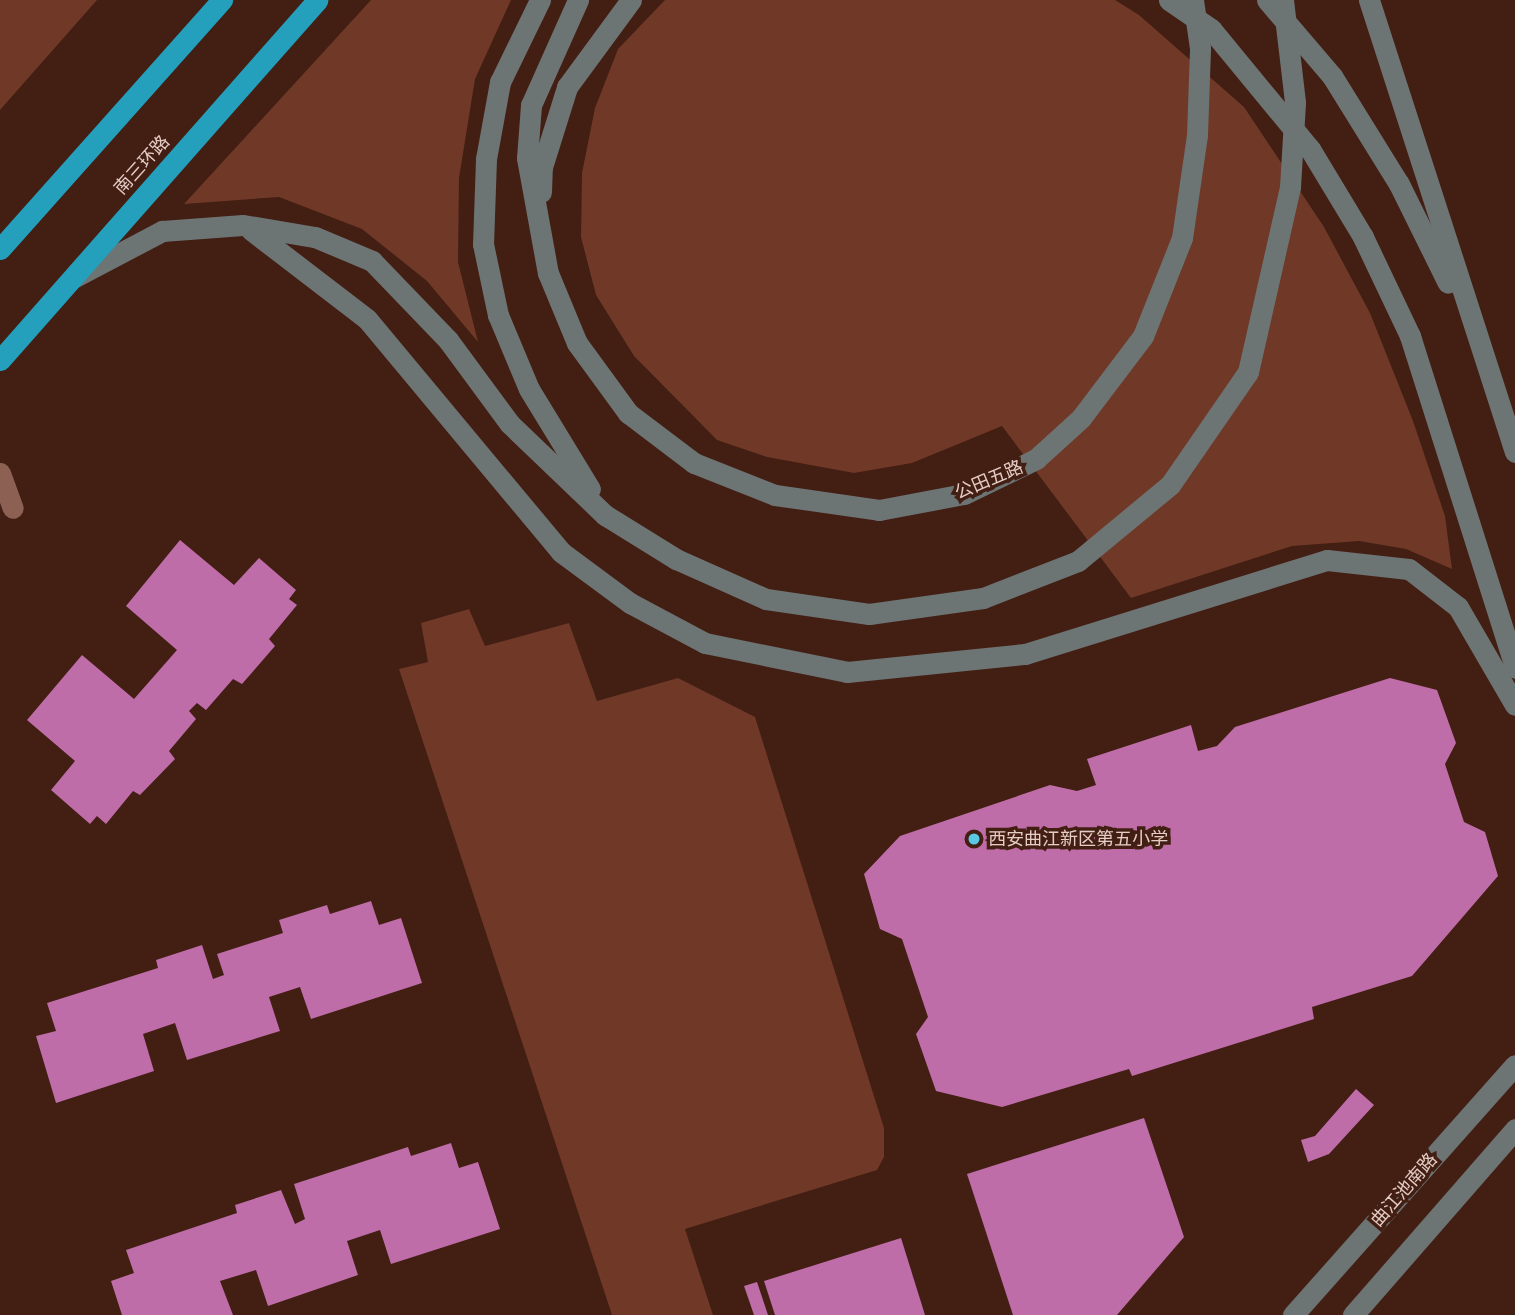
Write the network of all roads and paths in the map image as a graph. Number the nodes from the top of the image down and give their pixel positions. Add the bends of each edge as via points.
1 (222, 0) edge
2 (317, 0) edge
3 (540, 0) edge
4 (578, 0) edge
5 (631, 0) edge
6 (1169, 0) edge
7 (1193, 0) edge
8 (1266, 0) edge
9 (1283, 0) edge
10 (1369, 0) edge
11 (541, 223) junction
12 (243, 225) junction
13 (0, 249) edge
14 (71, 279) junction
15 (1479, 348) junction
16 (0, 360) edge
17 (1515, 452) edge
18 (0, 473) edge
19 (13, 508) dead end
20 (605, 515) junction
21 (1515, 668) edge
22 (1515, 705) edge
23 (1515, 1065) edge
24 (1515, 1129) edge
25 (1293, 1315) edge
26 (1353, 1315) edge

1 - 13 highway
2 - 14 highway, 南三环路
3 - 20 main road via 500,82 486,159 483,244 498,315 529,389
4 - 11 main road via 531,105 527,158
5 - 11 main road via 567,87 542,167
6 - 21 main road via 1211,29 1310,149 1363,237 1409,336
7 - 11 main road, 公田五路 via 1200,48 1197,135 1182,237 1143,336 1081,418 1036,459 964,494 879,510 775,495 694,463 628,413 577,343 548,273
8 - 15 main road via 1332,76 1399,184
9 - 20 main road via 1295,102 1290,187 1248,372 1170,485 1078,561 984,598 869,614 766,599 676,559
10 - 15 main road
12 - 14 main road via 162,231
12 - 20 main road via 315,237 372,261 449,340 510,424
12 - 22 main road via 367,319 561,552 630,603 705,643 847,672 1025,654 1327,560 1409,569 1458,607
14 - 16 highway, 南三环路
15 - 17 main road
18 - 19 street
23 - 25 main road, 曲江池南路
24 - 26 main road

